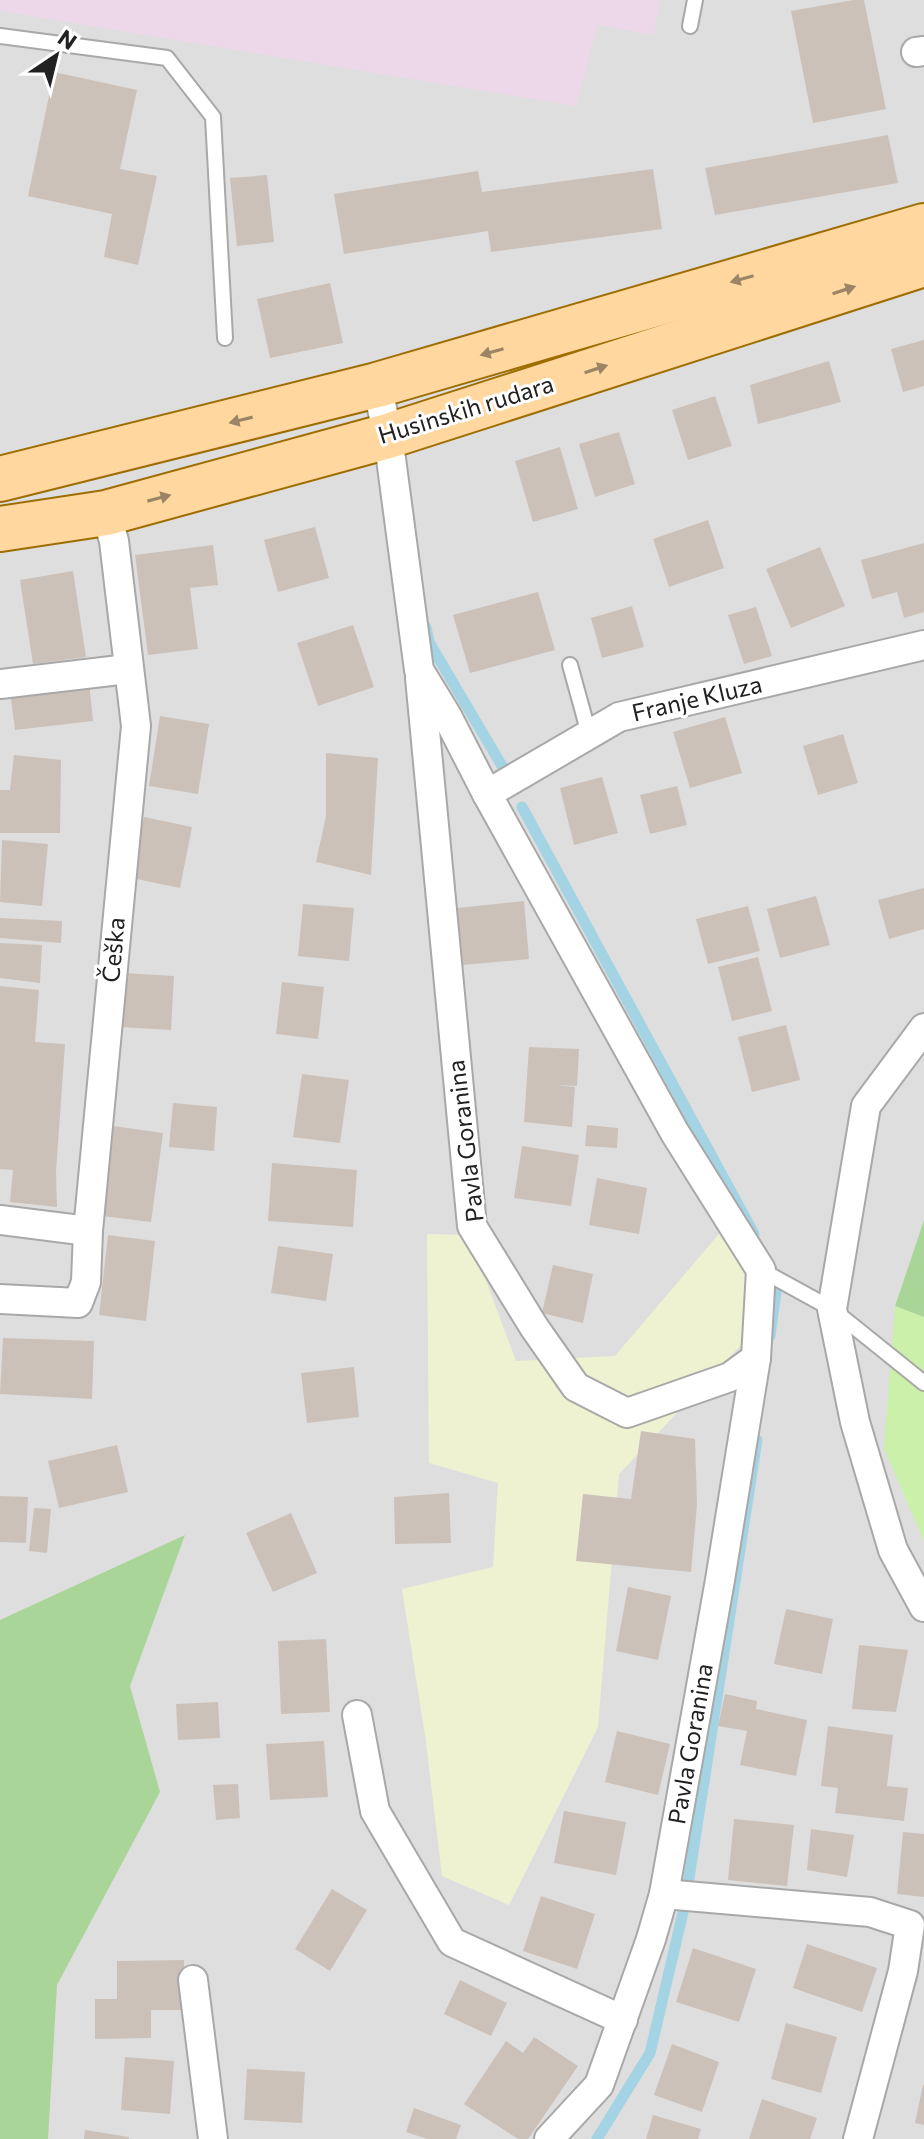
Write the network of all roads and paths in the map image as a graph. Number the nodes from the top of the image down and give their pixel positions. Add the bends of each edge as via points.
1 (695, 0) edge
2 (690, 26) dead end
3 (0, 36) edge
4 (924, 226) edge
5 (924, 264) edge
6 (225, 338) dead end
7 (377, 385) junction
8 (388, 436) junction
9 (0, 479) edge
10 (106, 513) junction
11 (0, 529) edge
12 (924, 645) edge
13 (570, 665) dead end
14 (128, 669) junction
15 (419, 670) junction
16 (0, 684) edge
17 (589, 734) junction
18 (487, 794) junction
19 (924, 1028) edge
20 (0, 1220) edge
21 (88, 1231) junction
22 (761, 1270) junction
23 (0, 1299) edge
24 (832, 1309) junction
25 (756, 1358) junction
26 (924, 1383) edge
27 (924, 1607) edge
28 (357, 1715) dead end
29 (664, 1894) junction
30 (193, 1980) dead end
31 (623, 2020) junction
32 (213, 2139) edge
33 (549, 2139) edge
34 (858, 2139) edge

1 - 2 lane
3 - 6 lane via 167,58 213,117
4 -> 7 main road, Husinskih rudara
8 -> 5 main road, Husinskih rudara
7 - 8 street, Pavla Goranina
7 -> 9 main road, Husinskih rudara
10 -> 8 main road, Husinskih rudara
8 - 15 street, Pavla Goranina
10 - 11 main road, Husinskih rudara
10 - 14 street, Češka via 114,541
12 - 17 street, Franje Kluza via 619,717
13 - 17 lane
14 - 16 street
14 - 21 street, Češka via 136,726
15 - 18 street, Pavla Goranina
15 - 25 street, Pavla Goranina via 472,1226 576,1387 627,1413 730,1377
17 - 18 street, Franje Kluza
18 - 22 street, Pavla Goranina via 675,1133
19 - 24 street via 866,1106
20 - 21 street
21 - 23 street, Češka via 86,1282 78,1303
22 - 24 lane
22 - 25 street, Pavla Goranina
24 - 26 lane
24 - 27 street via 855,1422 893,1550
25 - 29 street, Pavla Goranina
28 - 31 street via 375,1811 452,1942
29 - 31 street, Pavla Goranina
29 - 34 street via 870,1912 910,1925 903,1971
30 - 32 street
31 - 33 street, Pavla Goranina via 599,2085

